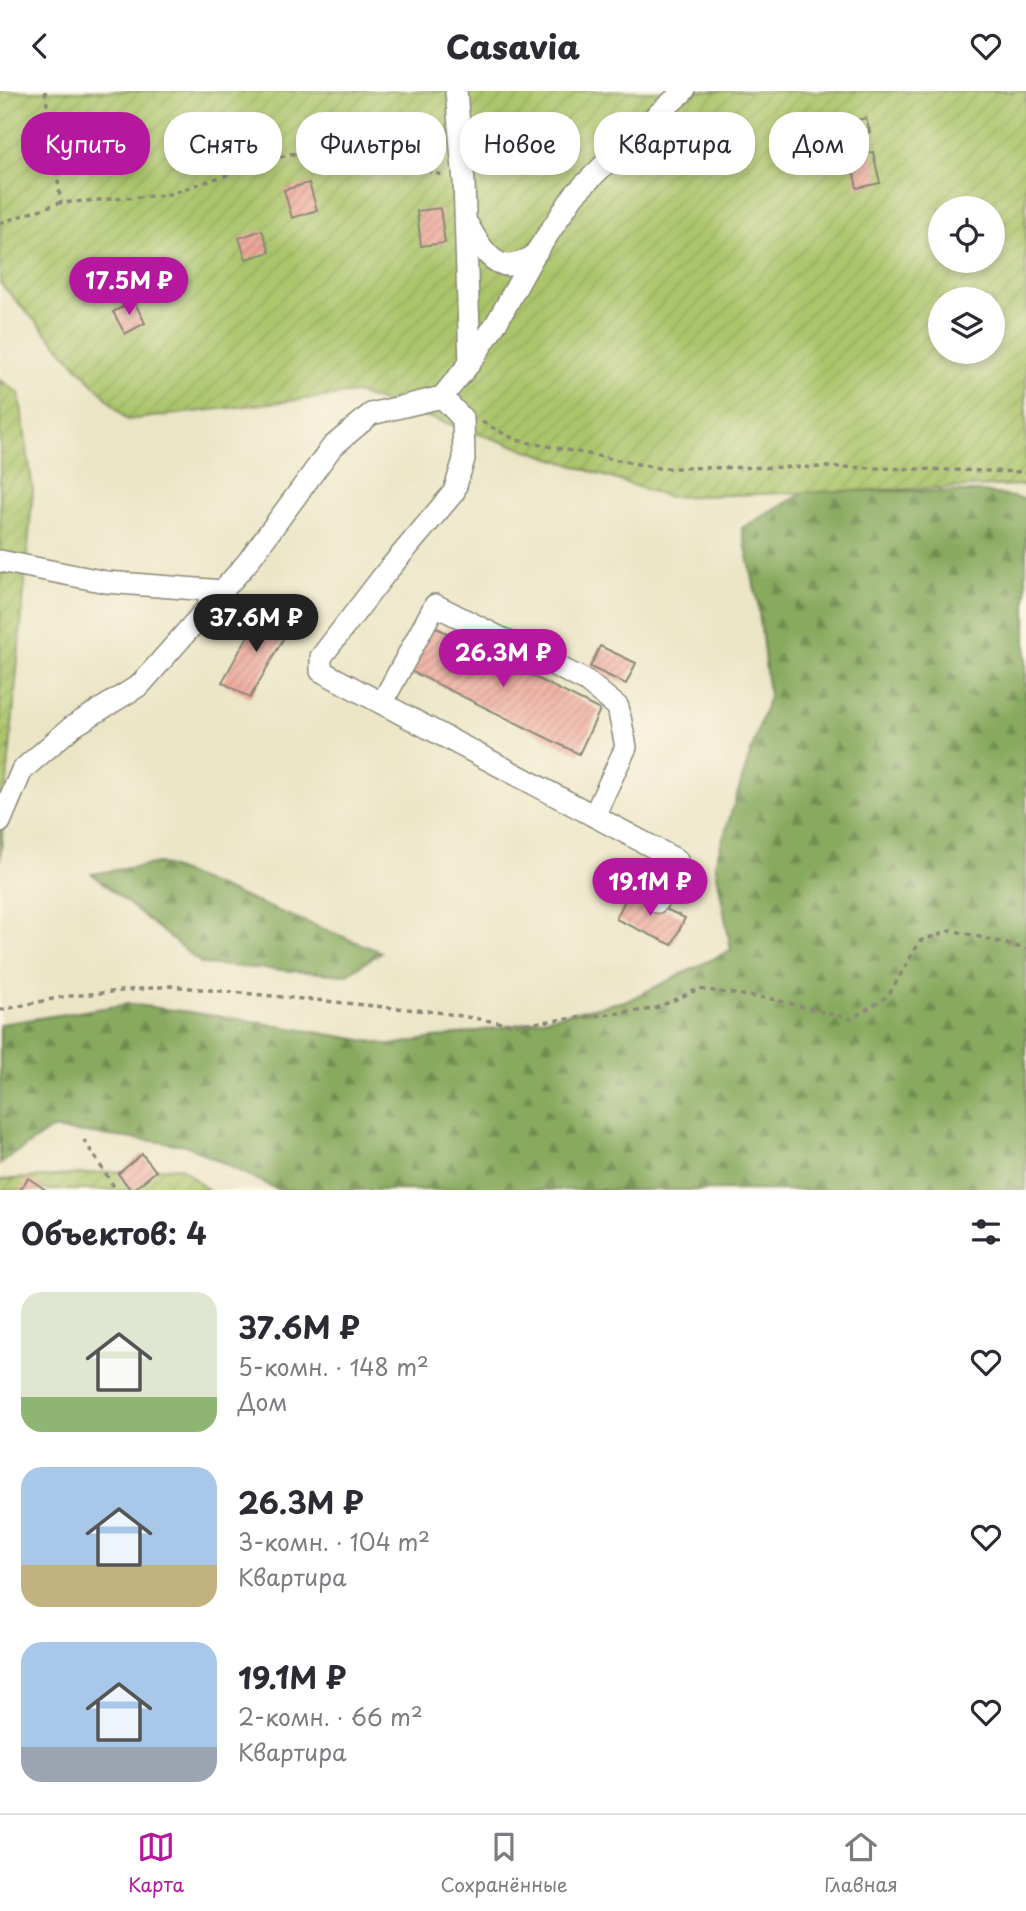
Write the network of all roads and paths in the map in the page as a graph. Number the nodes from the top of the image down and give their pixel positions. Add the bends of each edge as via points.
1 (45, 91) edge
2 (456, 91) edge
3 (684, 91) edge
4 (464, 182) junction
5 (61, 203) junction
6 (465, 219) junction
7 (0, 223) edge
8 (533, 257) junction
9 (470, 363) junction
10 (442, 397) junction
11 (482, 422) dead end
12 (1026, 472) edge
13 (0, 561) edge
14 (223, 591) junction
15 (382, 703) junction
16 (594, 816) junction
17 (0, 822) edge
18 (657, 902) dead end
19 (1026, 949) edge
20 (0, 1010) edge
21 (84, 1140) dead end
22 (116, 1190) edge

1 - 5 path
2 - 4 street
3 - 8 street via 574,195
4 - 5 path via 355,150 290,155 166,195
4 - 6 street
5 - 7 path
6 - 8 street via 481,249 494,260 509,265
6 - 9 street
8 - 9 street
9 - 10 street
10 - 14 street via 370,414 332,447
10 - 15 street via 463,419 464,459 454,492 321,657 321,671
11 - 12 path via 516,440 658,468
13 - 14 street via 106,582
14 - 17 street via 140,685 72,727 22,770
15 - 16 street
15 - 16 street via 435,605 586,681 618,707 626,747
16 - 18 street via 677,860
19 - 20 path via 952,930 920,941 888,996 851,1019 772,999 699,989 654,1009 515,1025 437,1012 170,986 62,997
21 - 22 path

